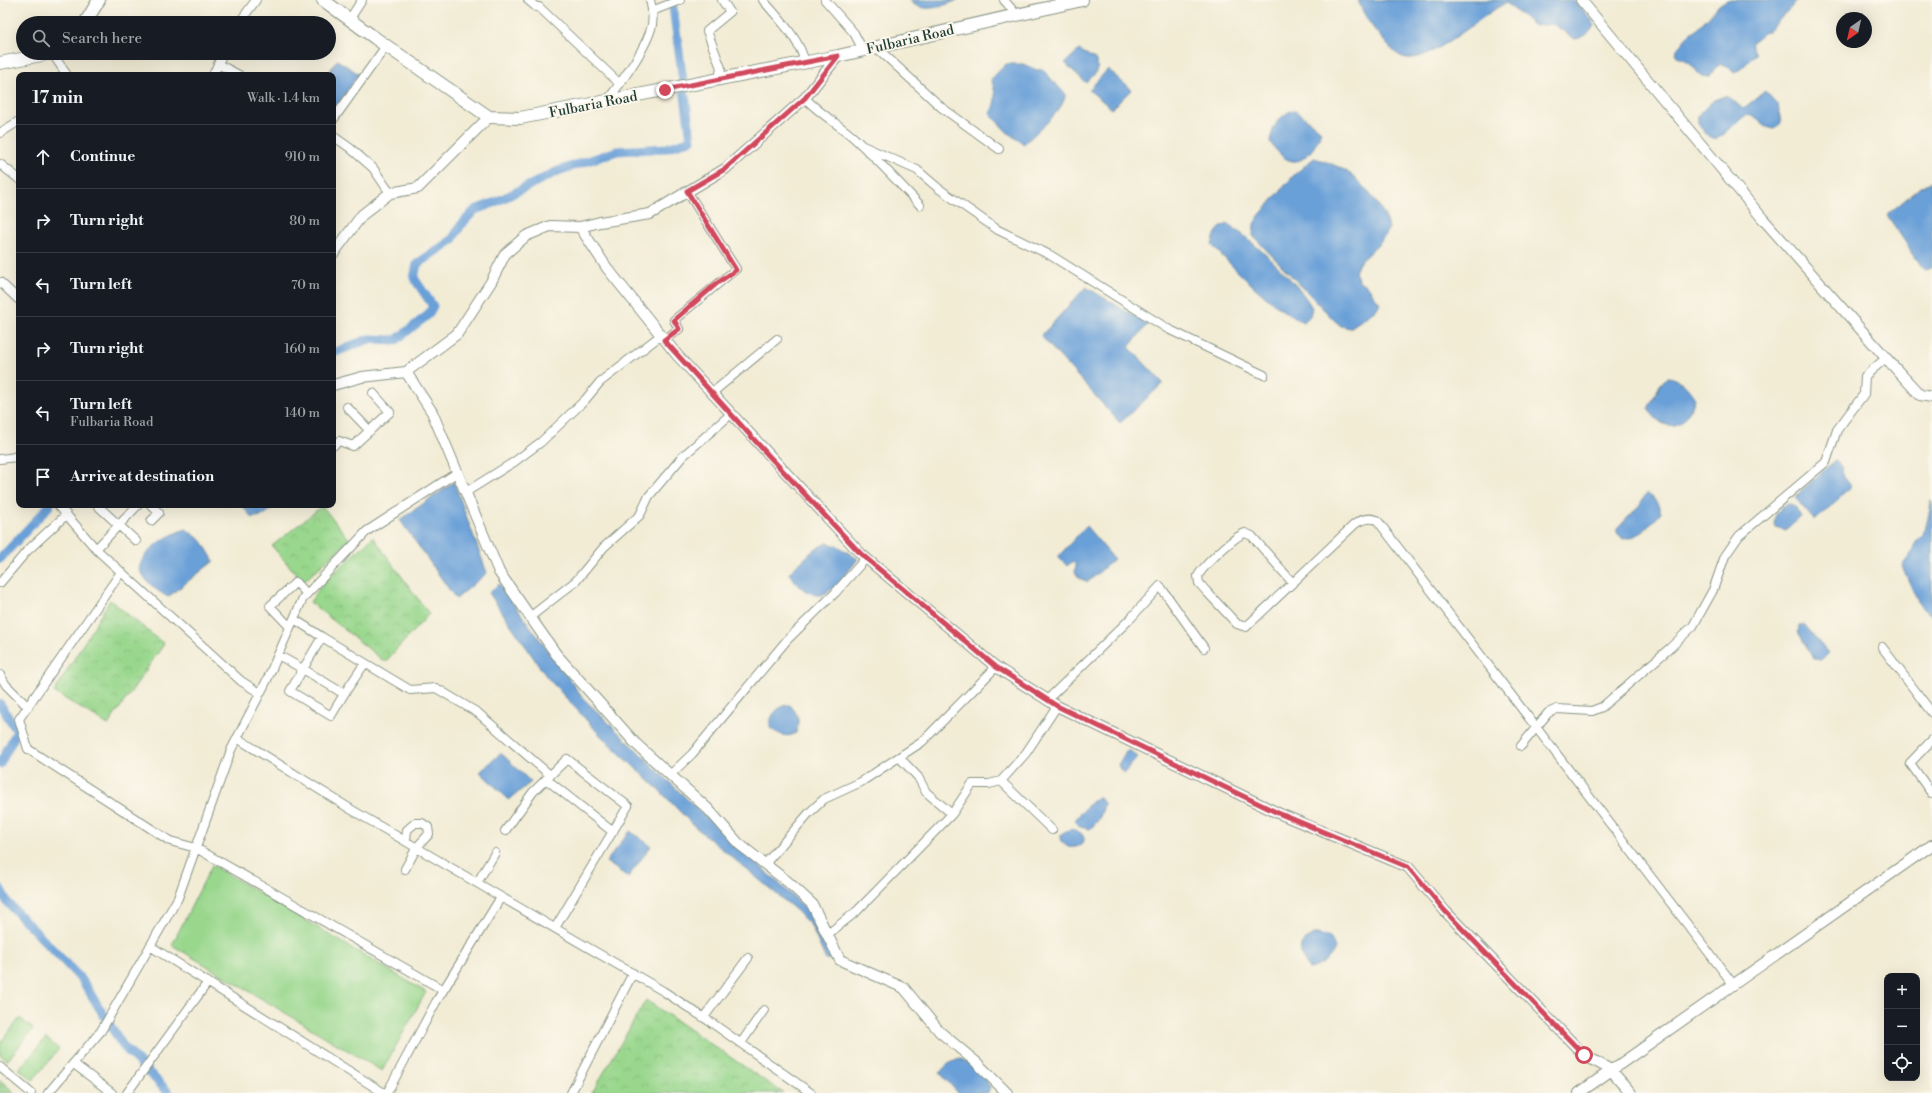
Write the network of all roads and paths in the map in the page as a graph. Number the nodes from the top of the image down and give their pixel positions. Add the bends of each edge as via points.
1 (99, 0) edge
2 (256, 0) edge
3 (323, 0) edge
4 (362, 0) edge
5 (528, 0) edge
6 (650, 0) edge
7 (678, 0) edge
8 (722, 0) edge
9 (763, 0) edge
10 (825, 0) edge
11 (1004, 0) edge
12 (1082, 0) edge
13 (1581, 0) edge
14 (1049, 3) edge
15 (652, 11) junction
16 (1016, 14) junction
17 (89, 16) edge
18 (244, 16) edge
19 (349, 20) junction
20 (386, 46) junction
21 (876, 47) junction
22 (863, 50) junction
23 (838, 56) junction
24 (16, 60) edge
25 (57, 60) edge
26 (220, 60) edge
27 (0, 63) edge
28 (805, 63) junction
29 (218, 64) junction
30 (66, 72) edge
31 (214, 72) edge
32 (233, 72) edge
33 (720, 79) junction
34 (620, 84) junction
35 (805, 98) junction
36 (607, 101) junction
37 (336, 116) edge
38 (489, 117) junction
39 (16, 122) edge
40 (0, 133) edge
41 (336, 138) edge
42 (863, 146) junction
43 (999, 149) dead end
44 (0, 164) edge
45 (16, 176) edge
46 (687, 191) junction
47 (390, 193) junction
48 (920, 204) dead end
49 (580, 227) junction
50 (336, 248) edge
51 (0, 282) edge
52 (16, 297) edge
53 (662, 338) junction
54 (777, 339) dead end
55 (1886, 358) junction
56 (406, 372) junction
57 (1264, 375) dead end
58 (336, 384) edge
59 (373, 393) dead end
60 (712, 393) junction
61 (1932, 397) edge
62 (347, 407) dead end
63 (730, 414) junction
64 (370, 431) junction
65 (336, 441) edge
66 (0, 458) edge
67 (16, 458) edge
68 (458, 472) junction
69 (466, 492) junction
70 (60, 508) edge
71 (100, 508) edge
72 (135, 508) edge
73 (154, 508) edge
74 (66, 515) junction
75 (151, 521) dead end
76 (119, 525) junction
77 (136, 541) dead end
78 (96, 549) junction
79 (866, 558) junction
80 (121, 572) junction
81 (1292, 582) junction
82 (0, 583) edge
83 (307, 594) junction
84 (530, 617) junction
85 (294, 620) junction
86 (290, 627) junction
87 (322, 636) junction
88 (1882, 647) dead end
89 (1204, 648) dead end
90 (278, 654) junction
91 (365, 663) junction
92 (996, 667) junction
93 (303, 669) junction
94 (0, 675) edge
95 (260, 693) junction
96 (344, 694) junction
97 (1047, 700) junction
98 (1057, 706) junction
99 (28, 707) junction
100 (1932, 713) edge
101 (1536, 727) junction
102 (237, 738) junction
103 (1932, 740) edge
104 (1521, 746) dead end
105 (899, 757) junction
106 (670, 775) junction
107 (548, 777) junction
108 (1001, 781) junction
109 (1932, 794) edge
110 (952, 814) junction
111 (1052, 830) dead end
112 (505, 831) dead end
113 (613, 832) junction
114 (406, 841) junction
115 (1932, 845) edge
116 (417, 847) junction
117 (196, 848) junction
118 (495, 854) dead end
119 (765, 864) junction
120 (405, 869) dead end
121 (477, 883) junction
122 (501, 897) junction
123 (555, 928) junction
124 (828, 934) junction
125 (150, 946) junction
126 (748, 958) dead end
127 (633, 973) junction
128 (208, 982) junction
129 (1733, 984) junction
130 (443, 990) junction
131 (764, 1010) dead end
132 (704, 1017) junction
133 (741, 1043) junction
134 (74, 1064) junction
135 (0, 1067) edge
136 (1611, 1070) junction
137 (31, 1093) edge
138 (48, 1093) edge
139 (112, 1093) edge
140 (127, 1093) edge
141 (384, 1093) edge
142 (387, 1093) edge
143 (571, 1093) edge
144 (810, 1093) edge
145 (1007, 1093) edge
146 (1579, 1093) edge
147 (1631, 1093) edge

1 - 17 main road
2 - 18 street
3 - 19 main road
4 - 19 street
5 - 34 street via 539,7
6 - 15 street
7 - 15 street
8 - 33 street via 730,12 707,31 722,68
9 - 28 street via 803,52
10 - 22 street via 854,32
11 - 16 street
12 - 14 main road, Fulbaria Road
13 - 55 street via 1763,219
14 - 16 main road, Fulbaria Road
15 - 34 street via 652,25 648,35
16 - 21 main road, Fulbaria Road
19 - 20 main road
20 - 37 street
20 - 38 main road
21 - 22 main road, Fulbaria Road
21 - 43 street via 941,107
22 - 23 main road, Fulbaria Road
23 - 28 main road, Fulbaria Road
23 - 35 street
24 - 27 main road
25 - 30 street
26 - 29 street
28 - 33 main road, Fulbaria Road
29 - 31 street
29 - 32 street
33 - 36 main road, Fulbaria Road
34 - 36 street
35 - 42 street
35 - 46 street via 725,169
36 - 38 main road, Fulbaria Road via 520,118
38 - 47 street via 418,188
39 - 40 street
41 - 47 street via 373,168
42 - 48 street
42 - 57 street via 917,170 998,230 1050,255 1168,329
44 - 45 street
46 - 49 street via 650,214
46 - 53 street via 736,270 674,320 679,329
47 - 50 street via 362,215
49 - 53 street via 607,268
49 - 56 street via 550,226 526,236 505,254 491,282 457,334
51 - 52 street
53 - 60 street
53 - 69 street via 600,382 541,442
54 - 60 street
55 - 61 street via 1920,396
55 - 101 street via 1865,376 1864,394 1837,430 1826,462 1739,536 1726,556 1713,590 1693,626 1602,707 1592,711 1557,709 1548,713
56 - 58 street via 362,377
56 - 68 street via 432,412
59 - 64 street via 390,412
60 - 63 street
62 - 64 street
63 - 79 street
63 - 84 street via 683,456 649,496 640,515 604,547 576,581
64 - 65 street via 353,446
66 - 67 street
68 - 69 street
68 - 83 street via 367,531
69 - 84 street via 499,572
70 - 74 street
71 - 76 street
72 - 76 street
73 - 75 street via 159,513
74 - 78 street
74 - 82 street via 27,551
76 - 77 street
76 - 78 street
78 - 80 street
79 - 92 street
79 - 106 street via 787,640 692,754
80 - 95 street via 241,681
80 - 99 street
81 - 81 street via 1252,536 1246,533 1235,539 1198,576 1199,583 1237,624 1246,627
81 - 101 street via 1355,524 1362,519 1377,520
83 - 85 street
83 - 86 street via 296,582 270,606
84 - 106 street via 556,654 636,744
85 - 86 street
85 - 87 street
86 - 90 street
87 - 91 street
87 - 93 street
88 - 100 street
89 - 97 street via 1160,586
90 - 93 street
90 - 95 street
91 - 96 street
91 - 107 street via 410,690 436,688 478,713
92 - 97 street
92 - 105 street via 922,742
93 - 96 street
93 - 96 street via 290,692 331,716
94 - 99 street via 6,685
95 - 102 street
97 - 98 street
98 - 108 street via 1026,753
98 - 136 street via 1278,813 1408,867 1445,911 1584,1055
99 - 117 street via 19,720 28,749 170,841
101 - 104 street
101 - 129 street
102 - 114 street
102 - 117 street
103 - 109 street via 1910,763
105 - 110 street via 918,777 926,792
105 - 119 street via 861,782 824,799
106 - 119 street via 708,809 739,844
107 - 112 street via 533,792
107 - 113 street
107 - 113 street via 566,759 628,806
108 - 110 street via 972,784
108 - 111 street
110 - 124 street via 857,911
113 - 123 street
114 - 116 street
114 - 116 street via 407,830 415,823 422,823 428,827 428,834
115 - 129 street
116 - 120 street
116 - 121 street
117 - 125 street via 178,898
117 - 130 street
118 - 121 street
119 - 124 street via 812,904
121 - 122 street
122 - 123 street
122 - 130 street
123 - 127 street
124 - 145 street via 840,960 904,988 940,1032 976,1062
125 - 128 street
125 - 134 street via 101,1031
126 - 132 street
127 - 132 street
127 - 143 street
128 - 140 street
128 - 141 street
129 - 136 street
130 - 142 street
131 - 133 street
132 - 133 street
133 - 144 street
134 - 138 street
134 - 139 street
135 - 137 street
136 - 146 street
136 - 147 street

